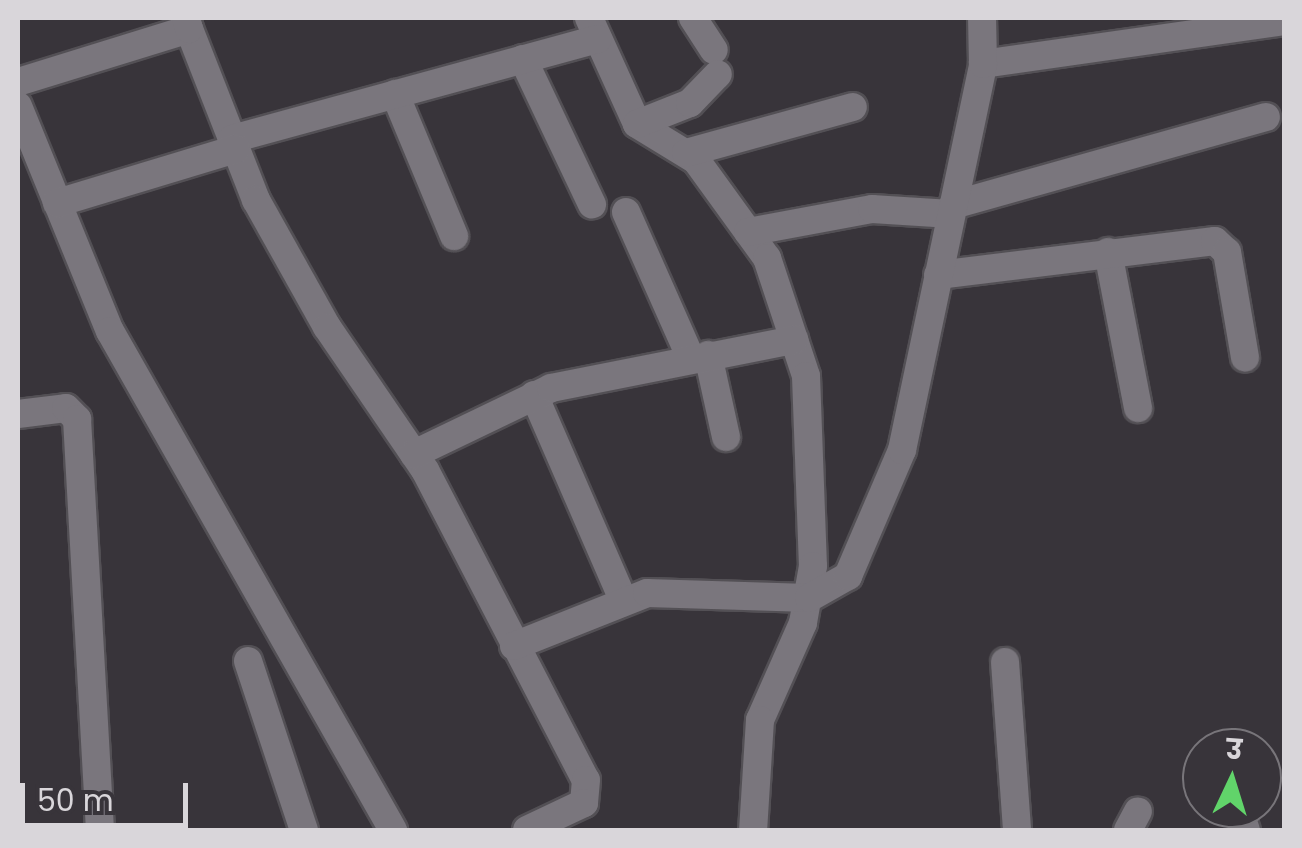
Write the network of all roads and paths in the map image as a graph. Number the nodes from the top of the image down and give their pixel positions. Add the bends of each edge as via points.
1 (694, 18) edge
2 (982, 18) edge
3 (1284, 21) edge
4 (187, 23) edge
5 (594, 28) edge
6 (523, 59) junction
7 (982, 64) junction
8 (18, 82) edge
9 (395, 94) junction
10 (18, 106) edge
11 (853, 107) dead end
12 (1266, 118) dead end
13 (636, 124) junction
14 (234, 144) junction
15 (686, 153) junction
16 (58, 203) junction
17 (592, 204) dead end
18 (952, 210) junction
19 (626, 212) dead end
20 (748, 232) junction
21 (454, 236) dead end
22 (1108, 252) junction
23 (938, 275) junction
24 (794, 340) junction
25 (699, 357) junction
26 (1246, 357) dead end
27 (534, 395) junction
28 (1138, 408) dead end
29 (18, 414) edge
30 (726, 437) dead end
31 (414, 454) junction
32 (809, 598) junction
33 (623, 600) junction
34 (514, 646) junction
35 (248, 660) dead end
36 (1005, 662) dead end
37 (534, 829) edge
38 (100, 830) edge
39 (304, 830) edge
40 (394, 830) edge
41 (753, 830) edge
42 (1017, 830) edge

1 - 13 street via 716,62 690,103
2 - 7 street
3 - 7 street
4 - 8 street
4 - 14 street
5 - 6 street
5 - 13 street
6 - 9 street
6 - 17 street
7 - 18 street
9 - 14 street
9 - 21 street
10 - 16 street
11 - 15 street
12 - 18 street
13 - 15 street
14 - 16 street
14 - 31 street via 327,326
15 - 20 street
16 - 40 street via 110,330
18 - 20 street via 872,209
18 - 23 street
19 - 25 street
20 - 24 street via 767,258
22 - 23 street
22 - 26 street via 1205,240 1224,246
22 - 28 street
23 - 32 street via 893,479 848,576
24 - 25 street
24 - 32 street via 806,376
25 - 27 street
25 - 30 street
27 - 31 street
27 - 33 street
29 - 38 street via 66,408 77,419
31 - 34 street
32 - 33 street via 672,591
32 - 41 street via 760,720
33 - 34 street
34 - 37 street via 588,790 584,803
35 - 39 street
36 - 42 street

